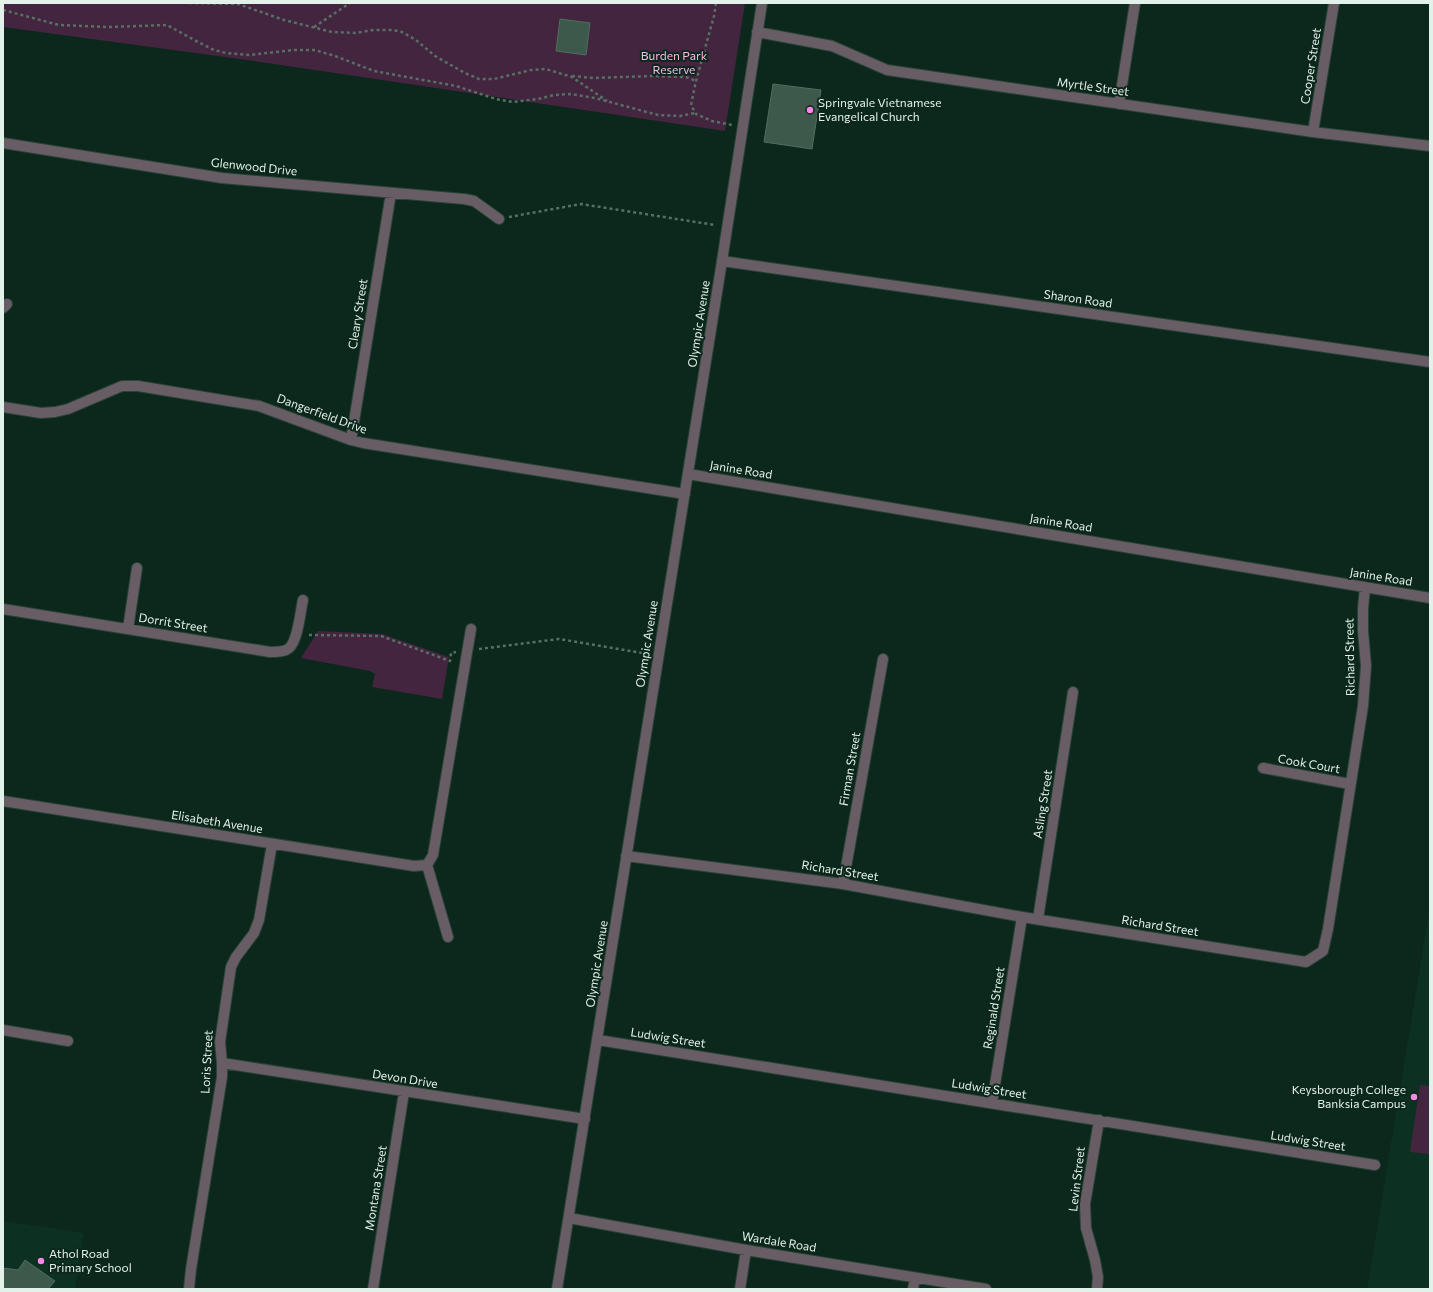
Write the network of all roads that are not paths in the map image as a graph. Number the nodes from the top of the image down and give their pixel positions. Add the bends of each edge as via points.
1 (762, 3) edge
2 (1135, 3) edge
3 (1334, 3) edge
4 (757, 32) junction
5 (1119, 104) junction
6 (1313, 132) junction
7 (3, 143) edge
8 (1430, 146) edge
9 (391, 192) junction
10 (499, 219) road end
11 (722, 261) junction
12 (1430, 362) edge
13 (3, 407) edge
14 (352, 440) junction
15 (688, 474) junction
16 (684, 494) junction
17 (137, 568) dead end
18 (1366, 587) junction
19 (1430, 598) edge
20 (303, 600) dead end
21 (3, 609) edge
22 (128, 629) junction
23 (471, 629) dead end
24 (883, 659) dead end
25 (1073, 692) dead end
26 (1263, 768) dead end
27 (1350, 784) junction
28 (3, 801) edge
29 (272, 844) junction
30 (626, 856) junction
31 (427, 865) junction
32 (843, 884) junction
33 (1022, 917) junction
34 (1038, 919) junction
35 (448, 937) dead end
36 (3, 1030) edge
37 (598, 1040) junction
38 (68, 1041) dead end
39 (222, 1063) junction
40 (404, 1092) junction
41 (992, 1102) junction
42 (585, 1119) junction
43 (1099, 1120) junction
44 (1375, 1165) dead end
45 (569, 1218) junction
46 (746, 1250) junction
47 (915, 1278) junction
48 (190, 1289) edge
49 (373, 1289) edge
50 (557, 1289) edge
51 (740, 1289) edge
52 (913, 1289) edge
53 (986, 1289) edge
54 (1097, 1289) edge

1 - 4 street, Olympic Avenue
2 - 5 street
3 - 6 street, Cooper Street
4 - 5 street, Myrtle Street via 832,46 888,70
4 - 11 street, Olympic Avenue
5 - 6 street, Myrtle Street
6 - 8 street, Myrtle Street
7 - 9 street, Glenwood Drive via 222,178
9 - 10 street, Glenwood Drive via 474,201
9 - 14 street, Cleary Street
11 - 12 street, Sharon Road
11 - 15 street, Olympic Avenue
13 - 14 street, Dangerfield Drive via 41,413 55,412 122,386 138,386 259,406
14 - 16 street, Dangerfield Drive
15 - 16 street, Olympic Avenue
15 - 18 street, Janine Road
16 - 30 street, Olympic Avenue
17 - 22 street
18 - 19 street, Janine Road
18 - 27 street, Richard Street via 1363,609 1366,666 1363,706
20 - 22 street, Dorrit Street via 292,646 286,650 270,652
21 - 22 street, Dorrit Street
23 - 31 street via 433,855
24 - 32 street, Firman Street
25 - 34 street, Asling Street
26 - 27 street, Cook Court
27 - 34 street, Richard Street via 1323,951 1306,962
28 - 29 street, Elisabeth Avenue
29 - 31 street, Elisabeth Avenue via 414,866
29 - 39 street, Loris Street via 259,920 254,933 231,968 220,1042
30 - 32 street, Richard Street
30 - 37 street, Olympic Avenue
31 - 35 street
32 - 33 street, Richard Street
33 - 34 street, Richard Street
33 - 41 street, Reginald Street
36 - 38 street
37 - 41 street, Ludwig Street
37 - 42 street, Olympic Avenue
39 - 40 street, Devon Drive
39 - 48 street, Loris Street
40 - 42 street, Devon Drive
40 - 49 street, Montana Street
41 - 43 street, Ludwig Street
42 - 45 street, Olympic Avenue
43 - 44 street, Ludwig Street
43 - 54 street, Levin Street via 1085,1204 1086,1228 1098,1277
45 - 46 street, Wardale Road
45 - 50 street, Olympic Avenue
46 - 47 street, Wardale Road
46 - 51 street
47 - 52 street
47 - 53 street, Wardale Road

